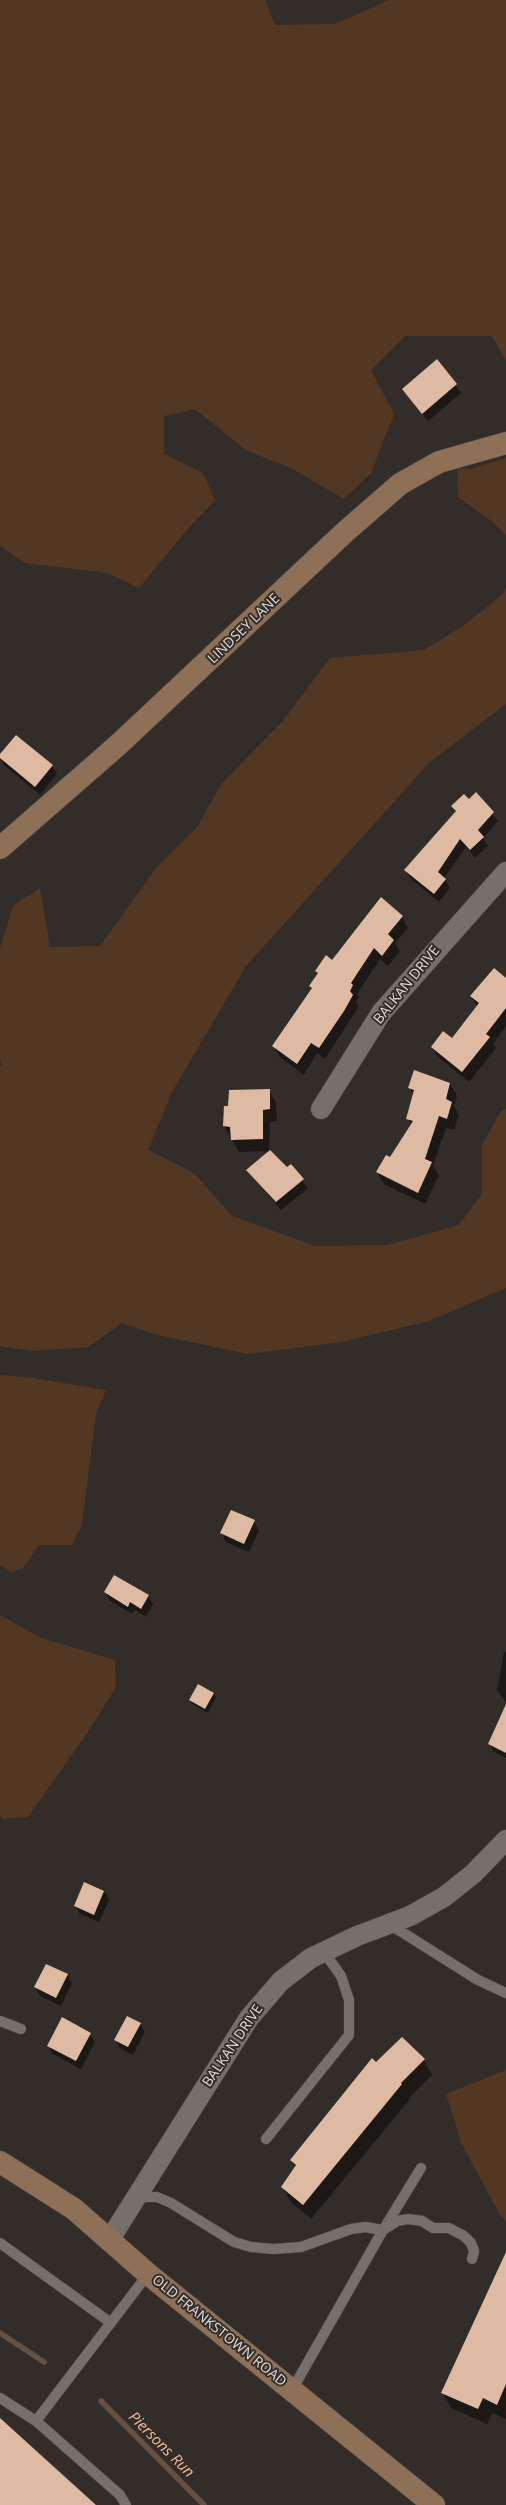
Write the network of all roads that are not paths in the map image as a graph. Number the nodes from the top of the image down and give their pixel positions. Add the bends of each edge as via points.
1 (506, 443) edge
2 (0, 848) edge
3 (506, 872) edge
4 (321, 1109) dead end
5 (506, 1840) edge
6 (389, 1924) junction
7 (324, 1952) junction
8 (506, 1993) edge
9 (0, 2021) edge
10 (21, 2029) dead end
11 (266, 2138) dead end
12 (0, 2162) edge
13 (421, 2168) dead end
14 (137, 2197) junction
15 (383, 2230) junction
16 (110, 2239) junction
17 (0, 2243) edge
18 (472, 2259) dead end
19 (148, 2274) junction
20 (111, 2323) junction
21 (292, 2390) junction
22 (0, 2398) edge
23 (36, 2421) junction
24 (126, 2505) edge
25 (434, 2505) edge

1 - 2 street, LINDSEY LANE via 439,462 400,484 345,532 124,740
3 - 4 street, BALKAN DRIVE via 381,1013
5 - 6 street, BALKAN DRIVE via 473,1874 444,1897 410,1916
6 - 7 street, BALKAN DRIVE
6 - 8 lane via 478,1980
7 - 11 lane via 341,1976 349,2000 349,2035
7 - 14 street, BALKAN DRIVE via 311,1958 281,1981 249,2018
9 - 10 lane
12 - 16 street, OLD FRANKSTOWN ROAD via 74,2209
13 - 15 lane
14 - 15 lane via 157,2197 172,2203 234,2242 251,2247 301,2247 351,2229 365,2227
14 - 16 street, BALKAN DRIVE
15 - 18 lane via 397,2221 408,2220 422,2221 433,2228 449,2228 471,2243 474,2251
15 - 21 lane
16 - 19 street, OLD FRANKSTOWN ROAD
17 - 20 lane
19 - 20 lane
19 - 21 street, OLD FRANKSTOWN ROAD
20 - 23 lane
21 - 25 street, OLD FRANKSTOWN ROAD
22 - 23 lane
23 - 24 lane via 120,2495

